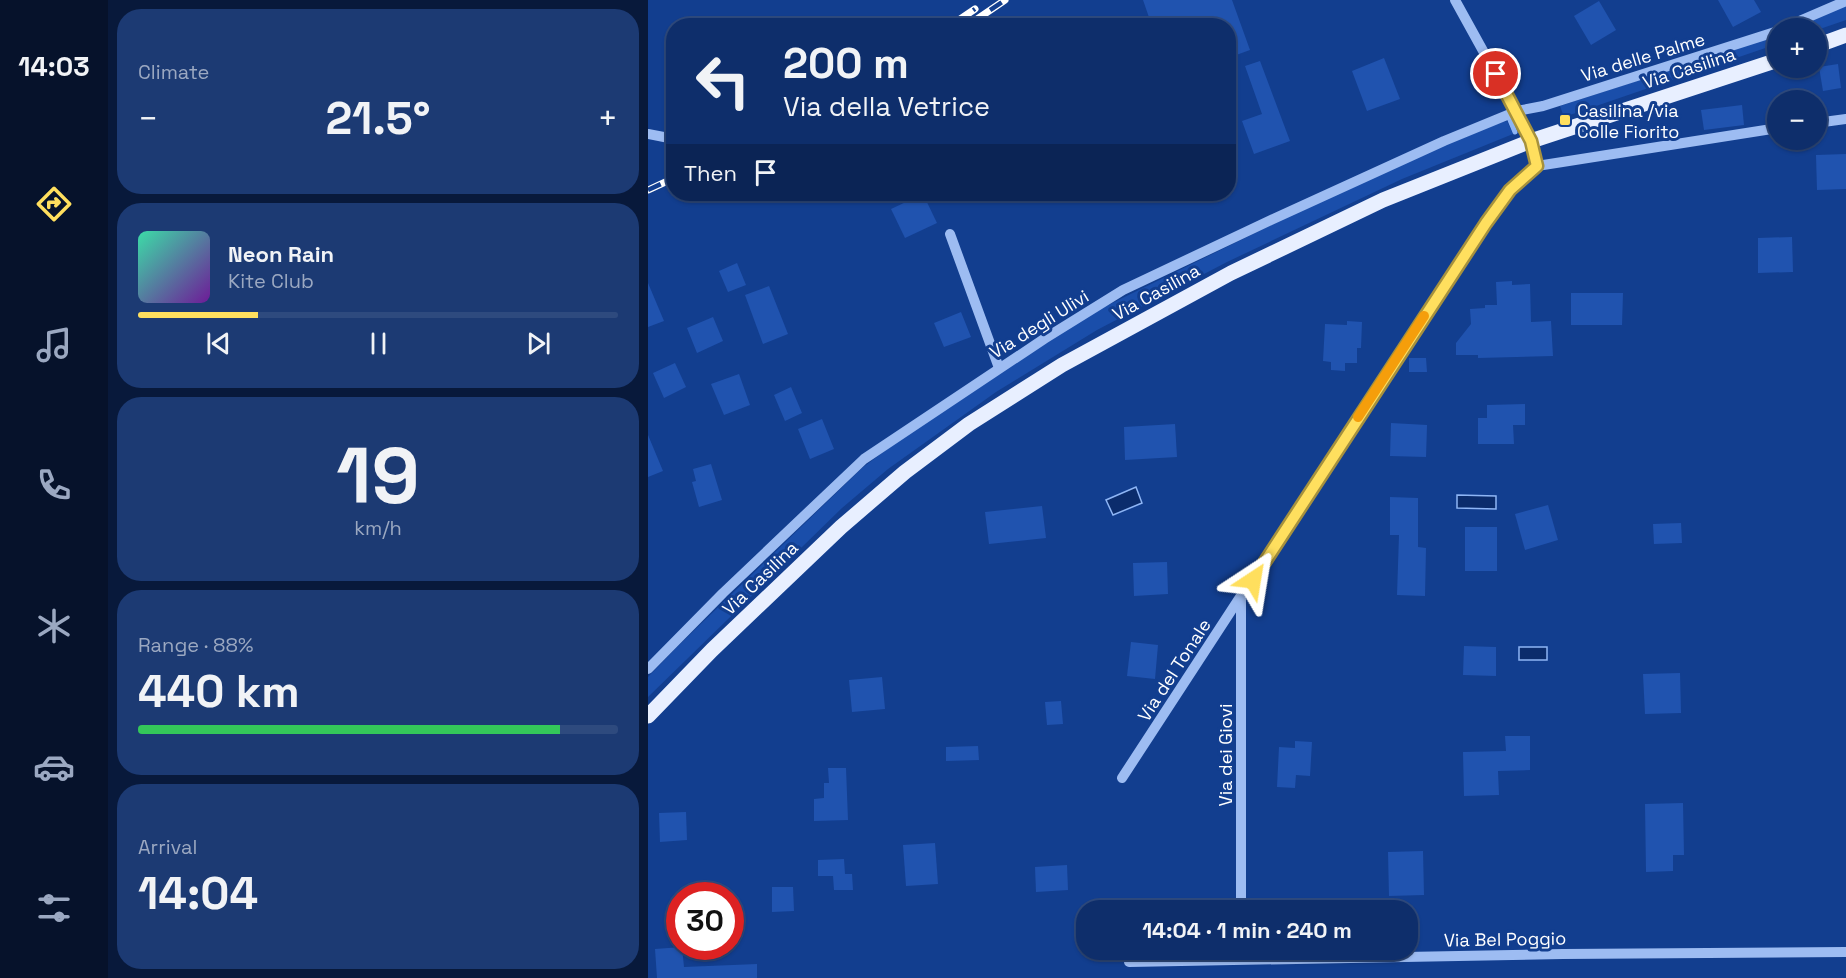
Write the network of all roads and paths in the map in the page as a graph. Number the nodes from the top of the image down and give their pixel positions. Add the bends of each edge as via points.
1 (1455, 0) edge
2 (1846, 1) edge
3 (1806, 18) edge
4 (1767, 35) edge
5 (1846, 35) edge
6 (1827, 42) edge
7 (1767, 64) edge
8 (1517, 111) junction
9 (1846, 119) edge
10 (1827, 122) edge
11 (1767, 130) edge
12 (648, 134) edge
13 (666, 137) edge
14 (1531, 141) junction
15 (1537, 166) junction
16 (950, 234) dead end
17 (999, 368) junction
18 (1241, 599) junction
19 (648, 669) edge
20 (648, 716) edge
21 (1122, 778) dead end
22 (1241, 900) edge
23 (1846, 952) edge
24 (1418, 953) edge
25 (1157, 960) edge
26 (1129, 962) dead end

1 - 8 street
2 - 3 street
4 - 8 street, Via delle Palme
5 - 6 main road
7 - 14 main road, Via Casilina
8 - 14 street
8 - 17 street, Via degli Ulivi via 1123,290
9 - 10 street
11 - 15 street
12 - 13 street
14 - 15 street
14 - 20 main road, Via Casilina via 1383,200 1231,273 1062,365 969,424 904,472 841,527
15 - 18 street, Via del Tonale via 1510,190 1481,230
16 - 17 street
17 - 19 street, Via degli Ulivi via 864,459
18 - 21 street, Via del Tonale
18 - 22 street, Via dei Giovi
23 - 24 street, Via Bel Poggio
25 - 26 street, Via Bel Poggio

